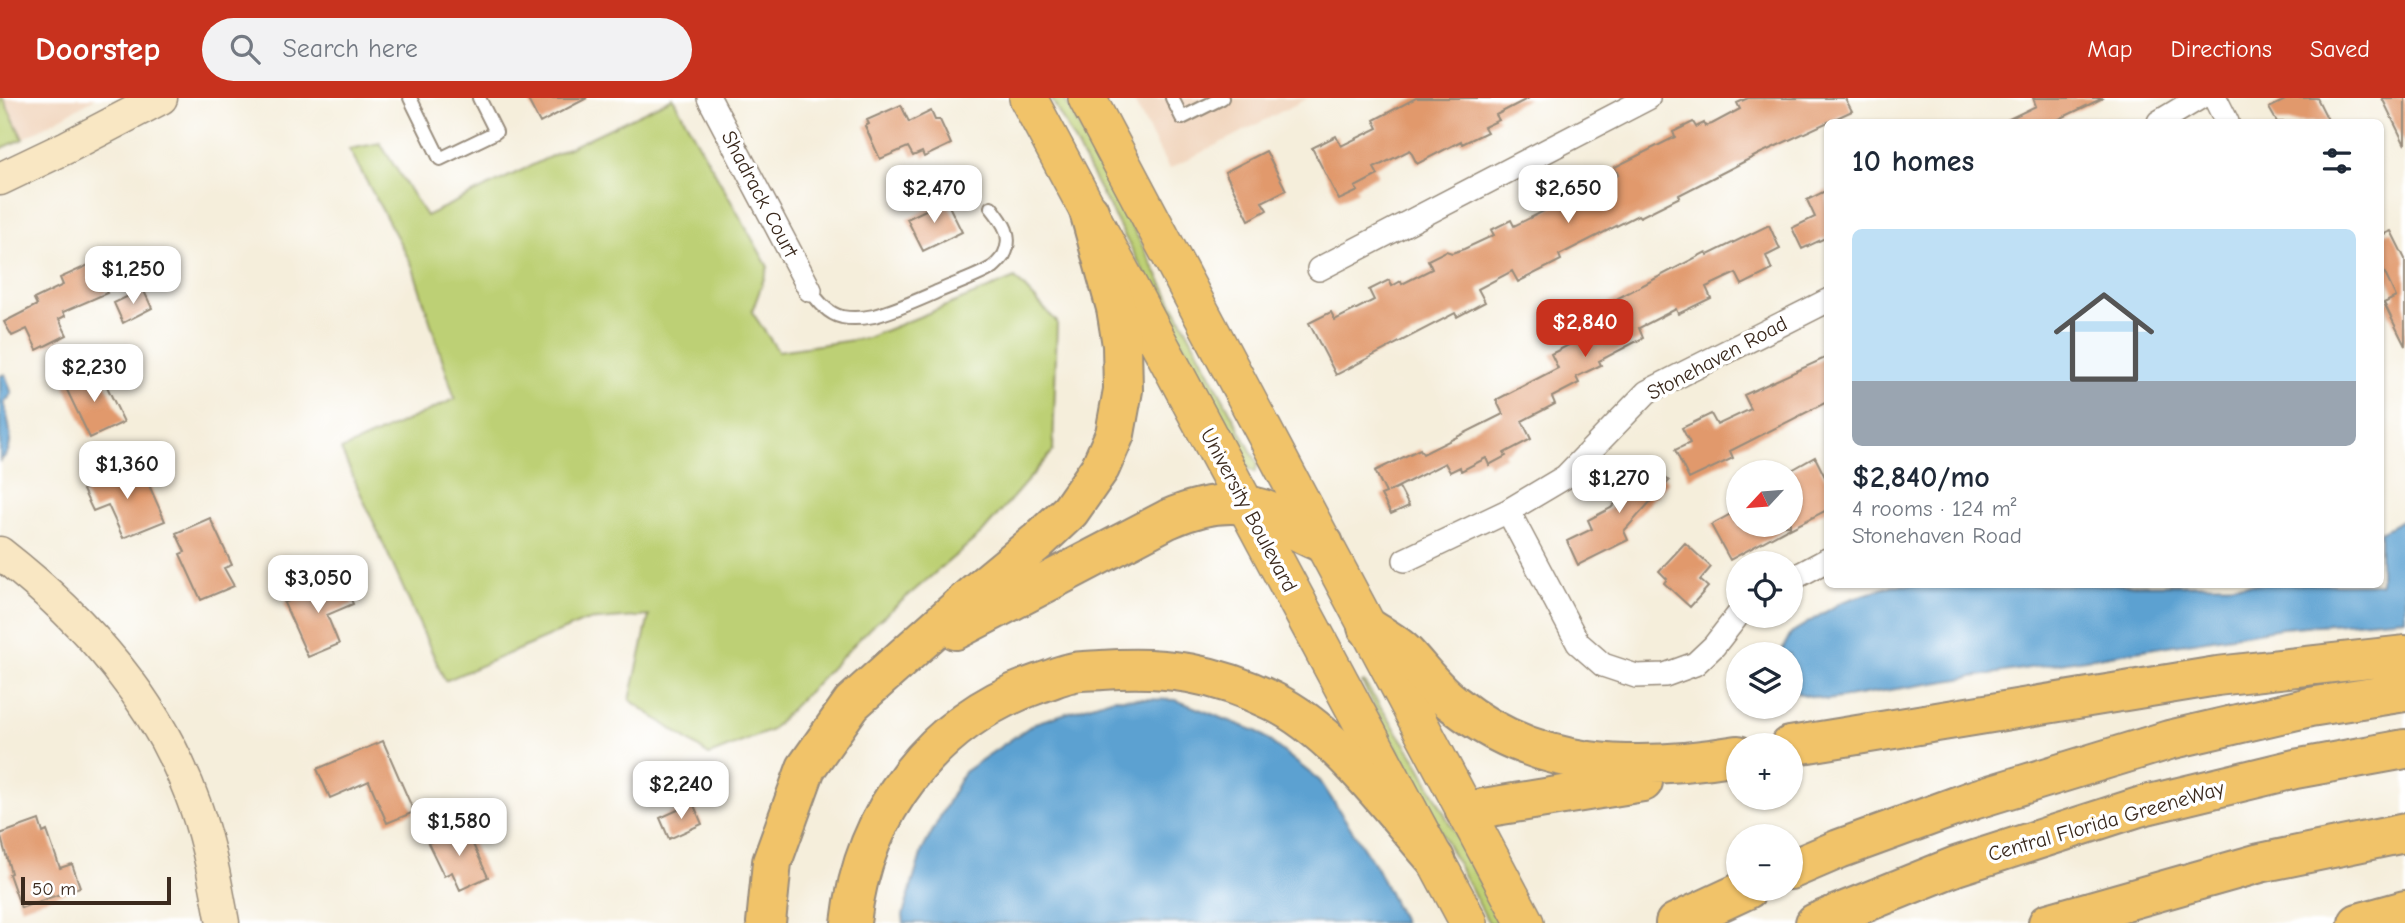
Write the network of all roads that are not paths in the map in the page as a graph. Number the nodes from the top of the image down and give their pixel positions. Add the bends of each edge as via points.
1 (161, 98) edge
2 (410, 98) edge
3 (479, 98) edge
4 (709, 98) edge
5 (1028, 98) edge
6 (1087, 98) edge
7 (1172, 98) edge
8 (1222, 98) edge
9 (1648, 98) edge
10 (2199, 98) edge
11 (2215, 98) edge
12 (2164, 119) edge
13 (2226, 119) edge
14 (0, 179) edge
15 (991, 207) dead end
16 (1089, 211) junction
17 (1320, 269) dead end
18 (810, 290) joint
19 (1824, 303) edge
20 (1246, 505) junction
21 (1507, 510) junction
22 (1324, 544) junction
23 (0, 553) edge
24 (1405, 560) dead end
25 (1824, 562) edge
26 (1803, 573) edge
27 (1367, 627) junction
28 (1728, 628) edge
29 (2405, 655) edge
30 (904, 657) junction
31 (2405, 692) edge
32 (1803, 744) edge
33 (2405, 749) edge
34 (1726, 757) edge
35 (1687, 764) junction
36 (1465, 811) junction
37 (2405, 833) edge
38 (1434, 859) junction
39 (1803, 864) edge
40 (1726, 899) edge
41 (2405, 909) edge
42 (223, 923) edge
43 (766, 923) edge
44 (851, 923) edge
45 (1469, 923) edge
46 (1524, 923) edge
47 (1675, 923) edge
48 (1815, 923) edge
49 (2048, 923) edge
50 (2358, 923) edge

1 - 14 street
2 - 3 lane via 440,159 496,132
4 - 18 street, Shadrack Court
5 - 16 main road, University Boulevard
6 - 22 main road
7 - 8 lane via 1182,118
9 - 17 street
10 - 12 street
11 - 13 street
15 - 18 lane via 1008,233 1003,257 995,266 961,282 886,312 856,318 840,317
16 - 20 main road, University Boulevard
16 - 30 highway via 1122,345 1123,390 1115,434 1100,468 1070,511
19 - 21 street, Stonehaven Road via 1647,392 1565,477
20 - 22 highway via 1274,513
20 - 30 highway via 1212,503 1190,509
20 - 38 main road, University Boulevard
21 - 24 street, Stonehaven Road
21 - 28 street via 1577,643 1603,665 1636,676 1665,675 1695,664
22 - 27 main road
23 - 42 street via 48,592 103,648 156,720 196,809
25 - 26 street
27 - 35 highway via 1405,653 1453,704 1502,736 1598,764
27 - 36 main road
29 - 32 highway via 2217,676
30 - 43 highway via 852,703 806,768 772,862
31 - 39 highway via 2309,707 2169,740 1973,800
33 - 48 highway, Central Florida GreeneWay via 2295,769 2142,806 1956,866
34 - 35 highway
35 - 36 highway via 1647,781
36 - 46 main road
37 - 49 highway via 2260,863
38 - 44 highway via 1326,737 1275,702 1186,671 1126,668 1071,673 1012,692 978,711 936,745 898,791 871,840 855,890
38 - 45 main road, University Boulevard
40 - 47 highway
41 - 50 highway

